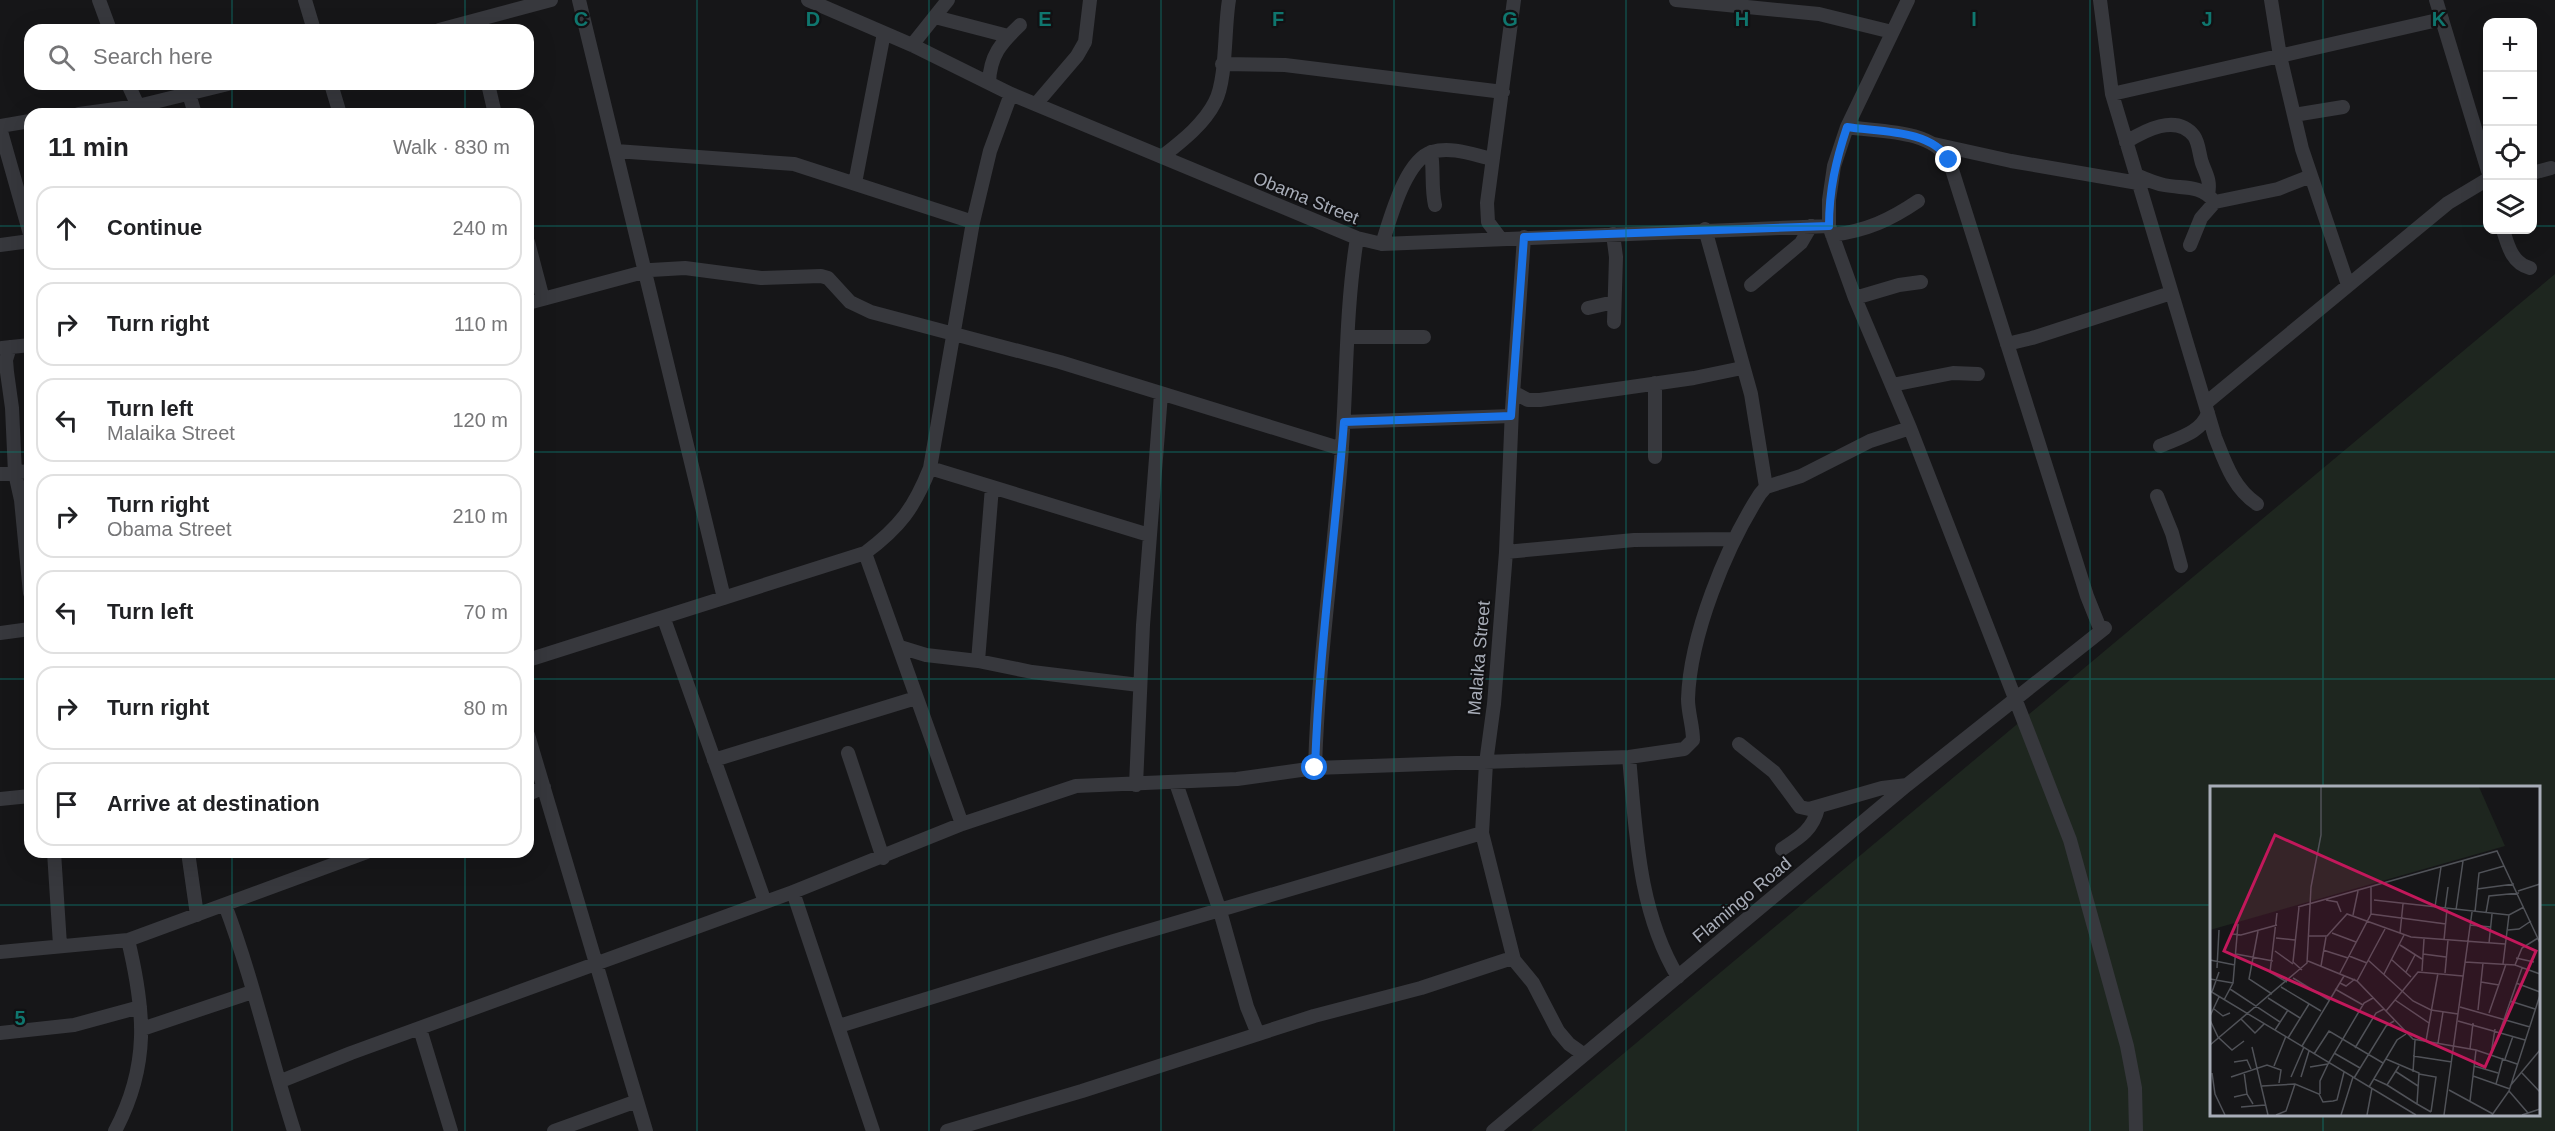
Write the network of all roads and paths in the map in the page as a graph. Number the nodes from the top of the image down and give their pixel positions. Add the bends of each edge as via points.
1 (99, 0) edge
2 (305, 0) edge
3 (551, 0) edge
4 (579, 0) edge
5 (808, 0) edge
6 (948, 0) edge
7 (1090, 0) edge
8 (1229, 0) edge
9 (1514, 0) edge
10 (1676, 0) edge
11 (1908, 0) edge
12 (2100, 0) edge
13 (2271, 0) edge
14 (2436, 0) edge
15 (935, 17) junction
16 (2442, 19) junction
17 (108, 24) edge
18 (312, 24) edge
19 (479, 24) edge
20 (1020, 25) dead end
21 (1892, 32) junction
22 (885, 33) junction
23 (1008, 36) junction
24 (912, 45) junction
25 (2280, 56) junction
26 (1222, 64) junction
27 (989, 82) junction
28 (131, 90) edge
29 (205, 90) edge
30 (332, 90) edge
31 (489, 90) edge
32 (1503, 92) junction
33 (189, 94) junction
34 (1011, 94) junction
35 (2112, 94) junction
36 (1036, 104) junction
37 (138, 106) junction
38 (2343, 106) dead end
39 (123, 108) edge
40 (193, 108) edge
41 (337, 108) edge
42 (494, 108) edge
43 (2294, 115) junction
44 (24, 122) edge
45 (0, 127) edge
46 (1847, 127) junction
47 (2126, 142) junction
48 (1934, 144) junction
49 (616, 151) junction
50 (1431, 152) junction
51 (1163, 156) junction
52 (2483, 157) edge
53 (1492, 159) junction
54 (2551, 168) dead end
55 (2537, 172) edge
56 (2311, 176) junction
57 (2137, 179) junction
58 (2485, 180) edge
59 (855, 183) junction
60 (2212, 198) junction
61 (1918, 201) dead end
62 (1435, 205) dead end
63 (24, 213) edge
64 (973, 222) junction
65 (1488, 222) junction
66 (1811, 226) junction
67 (1705, 229) junction
68 (1831, 231) junction
69 (1613, 234) junction
70 (2505, 234) edge
71 (1524, 237) junction
72 (1357, 238) junction
73 (1500, 238) junction
74 (1477, 240) junction
75 (24, 242) edge
76 (1382, 244) junction
77 (0, 245) edge
78 (2190, 245) dead end
79 (534, 265) edge
80 (2530, 268) dead end
81 (644, 271) junction
82 (1920, 282) dead end
83 (1751, 285) dead end
84 (2348, 285) junction
85 (2171, 293) junction
86 (1855, 298) junction
87 (543, 299) junction
88 (534, 301) edge
89 (1614, 302) junction
90 (1588, 308) dead end
91 (1614, 322) dead end
92 (953, 333) junction
93 (1348, 337) junction
94 (1424, 337) dead end
95 (2007, 344) junction
96 (24, 346) edge
97 (5, 348) edge
98 (1742, 368) junction
99 (1978, 374) dead end
100 (1655, 383) junction
101 (1892, 385) junction
102 (1514, 392) junction
103 (1161, 394) junction
104 (1528, 400) junction
105 (2207, 408) junction
106 (1512, 412) junction
107 (1344, 422) junction
108 (1910, 428) junction
109 (2160, 446) dead end
110 (1342, 449) junction
111 (1655, 457) dead end
112 (930, 468) junction
113 (24, 472) edge
114 (15, 473) junction
115 (0, 474) edge
116 (992, 487) junction
117 (1766, 487) junction
118 (2157, 496) dead end
119 (2257, 504) dead end
120 (24, 531) edge
121 (1149, 535) junction
122 (1734, 539) junction
123 (1506, 552) junction
124 (865, 553) junction
125 (2181, 566) dead end
126 (724, 598) junction
127 (664, 619) junction
128 (24, 630) edge
129 (0, 633) edge
130 (900, 647) junction
131 (534, 658) edge
132 (978, 660) junction
133 (1139, 686) junction
134 (916, 698) junction
135 (2017, 698) junction
136 (1739, 744) dead end
137 (848, 753) dead end
138 (534, 755) edge
139 (1629, 757) junction
140 (714, 760) junction
141 (1486, 763) junction
142 (1315, 768) junction
143 (1176, 783) junction
144 (1136, 785) junction
145 (1907, 785) junction
146 (544, 788) junction
147 (534, 792) edge
148 (24, 797) edge
149 (0, 799) edge
150 (1818, 808) junction
151 (962, 824) junction
152 (1482, 833) junction
153 (1782, 849) dead end
154 (54, 858) edge
155 (189, 858) edge
156 (351, 858) edge
157 (883, 858) junction
158 (793, 892) junction
159 (765, 902) junction
160 (225, 905) junction
161 (1220, 911) junction
162 (197, 915) junction
163 (128, 940) junction
164 (60, 945) junction
165 (0, 952) edge
166 (1514, 960) junction
167 (597, 965) junction
168 (1678, 977) junction
169 (252, 992) junction
170 (140, 1007) junction
171 (839, 1026) junction
172 (142, 1029) junction
173 (420, 1029) junction
174 (0, 1033) edge
175 (1258, 1034) junction
176 (1583, 1054) junction
177 (281, 1081) junction
178 (637, 1101) junction
179 (990, 1125) edge
180 (115, 1131) edge
181 (294, 1131) edge
182 (451, 1131) edge
183 (554, 1131) edge
184 (646, 1131) edge
185 (873, 1131) edge
186 (947, 1131) edge
187 (1493, 1131) edge
188 (2136, 1131) edge

1 - 17 street
2 - 18 street
3 - 19 street
4 - 49 street
5 - 22 street, Obama Street
6 - 15 street
7 - 36 street via 1085,42
8 - 26 street
9 - 32 street
10 - 21 street via 1819,14
11 - 21 street
12 - 35 street
13 - 25 street
14 - 16 street
15 - 23 street
15 - 24 street
16 - 25 street
16 - 52 street
20 - 23 street
21 - 46 street
22 - 24 street, Obama Street
22 - 59 street
23 - 27 street via 994,54
24 - 27 street, Obama Street
25 - 35 street
25 - 43 street
26 - 32 street via 1285,65
26 - 51 street via 1215,102 1185,138
27 - 34 street, Obama Street
28 - 37 street
29 - 33 street
30 - 41 street
31 - 42 street
32 - 53 street
33 - 37 street
33 - 40 street
34 - 36 street, Obama Street
34 - 64 street via 990,151
35 - 47 street
36 - 51 street, Obama Street
37 - 39 street
38 - 43 street
43 - 56 street
44 - 45 street
45 - 63 street
46 - 48 street via 1909,136
46 - 68 street via 1834,166 1829,200
47 - 57 street
47 - 60 street via 2160,126 2188,131 2197,143
48 - 57 street via 2011,161
48 - 95 street via 1949,160
49 - 59 street via 794,164
49 - 81 street
50 - 53 street via 1451,151
50 - 62 street
50 - 76 street via 1400,191
51 - 72 street, Obama Street
53 - 65 street
54 - 55 street
56 - 60 street via 2270,191
56 - 84 street
57 - 60 street via 2196,188
57 - 85 street
58 - 84 street via 2448,204
59 - 64 street
60 - 78 street
61 - 68 street, Obama Street via 1864,230
64 - 92 street
65 - 73 street
65 - 74 street
66 - 67 street, Obama Street
66 - 68 street, Obama Street
66 - 83 street via 1795,248
67 - 69 street, Obama Street
67 - 98 street
68 - 86 street
69 - 71 street, Obama Street
69 - 89 street
70 - 80 street via 2514,257
71 - 73 street, Obama Street
71 - 102 street, Malaika Street
72 - 76 street, Obama Street
72 - 93 street
73 - 74 street, Obama Street
74 - 76 street, Obama Street
75 - 77 street
79 - 87 street
81 - 87 street
81 - 92 street via 684,268 762,278 821,276 828,278 850,302 871,312
81 - 126 street
82 - 86 street
84 - 105 street
85 - 95 street
85 - 105 street
86 - 101 street
87 - 88 street
89 - 90 street
89 - 91 street
92 - 103 street
92 - 112 street
93 - 94 street
93 - 107 street
95 - 135 street, Flamingo Road via 2086,596 2103,630
96 - 97 street
97 - 114 street
98 - 100 street
98 - 117 street via 1751,394
99 - 101 street via 1953,373
100 - 104 street
100 - 111 street
101 - 108 street
102 - 104 street
102 - 106 street, Malaika Street
103 - 110 street
103 - 121 street
104 - 106 street
105 - 109 street via 2203,423 2194,431
105 - 119 street via 2229,471 2245,495
106 - 107 street
106 - 123 street, Malaika Street
107 - 110 street
108 - 117 street via 1870,441 1802,476
108 - 135 street via 1963,571
110 - 142 street via 1317,688
112 - 116 street
112 - 124 street via 906,517
113 - 114 street
114 - 115 street
114 - 120 street
116 - 121 street
116 - 132 street
117 - 122 street
118 - 125 street
121 - 133 street
122 - 123 street via 1634,540
122 - 139 street via 1704,616 1693,662 1688,697 1693,740 1684,749
123 - 141 street, Malaika Street
124 - 126 street
124 - 130 street
126 - 127 street
127 - 131 street
127 - 140 street
128 - 129 street
130 - 132 street via 926,655
130 - 134 street
132 - 133 street via 1032,672
133 - 144 street
134 - 140 street
134 - 151 street
135 - 145 street, Flamingo Road
135 - 188 street via 2070,840 2111,981 2135,1088
136 - 150 street via 1774,772 1800,807
137 - 157 street
138 - 146 street
139 - 141 street
139 - 168 street via 1642,881 1652,922
140 - 159 street
141 - 142 street
141 - 152 street, Malaika Street
142 - 143 street
143 - 144 street
143 - 161 street
144 - 151 street via 1076,786
145 - 150 street via 1882,788
145 - 168 street, Flamingo Road
146 - 147 street
146 - 167 street
148 - 149 street
150 - 153 street via 1805,834
151 - 157 street
152 - 161 street
152 - 166 street, Malaika Street
154 - 164 street
155 - 162 street
156 - 160 street
157 - 158 street
158 - 159 street
158 - 171 street
159 - 167 street
160 - 162 street
160 - 169 street via 246,961
161 - 171 street
161 - 175 street
162 - 163 street
163 - 164 street
163 - 170 street
164 - 165 street
166 - 175 street
166 - 176 street, Malaika Street via 1533,982 1558,1031
167 - 173 street
167 - 178 street
168 - 176 street, Flamingo Road
169 - 172 street
169 - 177 street
170 - 172 street
170 - 174 street via 74,1025
171 - 185 street
172 - 180 street via 139,1069 130,1101
173 - 177 street
173 - 182 street
175 - 179 street
176 - 187 street, Flamingo Road
177 - 181 street
178 - 183 street
178 - 184 street
179 - 186 street

